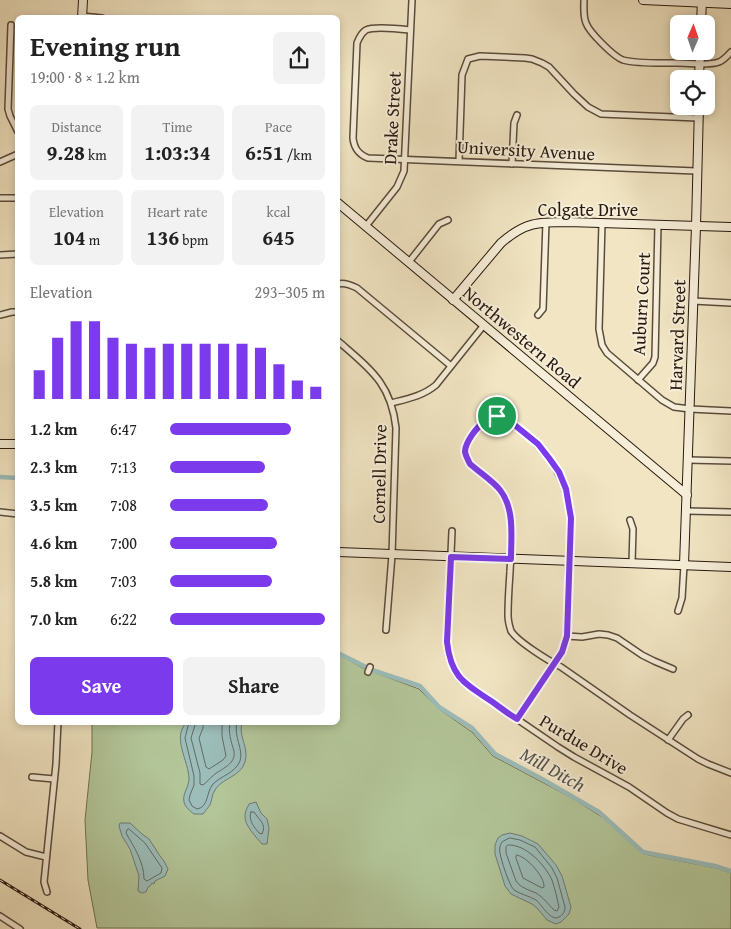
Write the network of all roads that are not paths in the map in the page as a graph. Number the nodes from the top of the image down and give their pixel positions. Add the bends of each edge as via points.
1 (83, 0) edge
2 (412, 0) edge
3 (584, 0) edge
4 (643, 0) edge
5 (702, 1) edge
6 (731, 4) edge
7 (82, 15) edge
8 (701, 15) edge
9 (11, 25) dead end
10 (410, 30) junction
11 (731, 52) edge
12 (700, 63) junction
13 (700, 70) edge
14 (517, 115) dead end
15 (698, 118) joint
16 (15, 126) edge
17 (15, 155) edge
18 (405, 159) junction
19 (459, 161) junction
20 (0, 162) edge
21 (512, 164) junction
22 (696, 171) junction
23 (0, 198) edge
24 (15, 198) edge
25 (340, 206) edge
26 (448, 220) dead end
27 (546, 222) junction
28 (602, 223) junction
29 (658, 224) junction
30 (366, 226) junction
31 (696, 226) junction
32 (731, 226) edge
33 (0, 254) edge
34 (15, 254) edge
35 (408, 262) junction
36 (340, 284) edge
37 (453, 300) junction
38 (693, 301) junction
39 (731, 302) edge
40 (15, 312) edge
41 (0, 315) edge
42 (538, 315) dead end
43 (484, 325) junction
44 (340, 343) edge
45 (451, 366) junction
46 (638, 380) junction
47 (391, 404) junction
48 (690, 409) junction
49 (731, 410) edge
50 (0, 444) edge
51 (15, 444) edge
52 (688, 460) junction
53 (731, 462) edge
54 (687, 495) junction
55 (686, 510) junction
56 (0, 512) edge
57 (731, 512) edge
58 (15, 514) edge
59 (630, 520) dead end
60 (452, 531) dead end
61 (340, 552) edge
62 (392, 554) junction
63 (451, 557) junction
64 (511, 559) junction
65 (569, 561) junction
66 (632, 564) junction
67 (684, 565) junction
68 (731, 567) edge
69 (678, 611) dead end
70 (386, 630) dead end
71 (567, 636) junction
72 (554, 664) junction
73 (673, 669) dead end
74 (688, 715) dead end
75 (517, 719) junction
76 (58, 725) edge
77 (668, 740) junction
78 (731, 773) edge
79 (32, 777) dead end
80 (54, 779) junction
81 (731, 835) edge
82 (0, 836) edge
83 (46, 857) junction
84 (47, 892) dead end
85 (0, 916) edge
86 (20, 929) edge

1 - 7 street
2 - 10 street, Drake Street
3 - 12 street via 586,24 618,58 658,63
4 - 5 street
5 - 6 street
5 - 8 street
9 - 16 street via 8,109
10 - 18 street, Drake Street
10 - 18 street, University Avenue via 372,28 359,36 353,138 356,150 368,158
11 - 12 street via 718,62
12 - 13 street
14 - 21 street
15 - 19 street via 601,114 588,107 542,63 525,58 480,56 468,59 462,75
15 - 22 street, Harvard Street
17 - 20 street
18 - 19 street, University Avenue
18 - 30 street, Drake Street via 397,187
19 - 21 street, University Avenue
21 - 22 street, University Avenue
22 - 31 street, Harvard Street
23 - 24 street
25 - 30 street, Northwestern Road
26 - 35 street via 439,224
27 - 28 street, Colgate Drive
27 - 37 street, Colgate Drive via 530,224 510,235
27 - 42 street via 543,309
28 - 29 street, Colgate Drive
28 - 46 street via 602,345
29 - 31 street, Colgate Drive
29 - 46 street, Auburn Court via 655,357
30 - 35 street, Northwestern Road
31 - 32 street, Colgate Drive
31 - 38 street, Harvard Street
33 - 34 street
35 - 37 street, Northwestern Road
36 - 45 street via 357,288
37 - 43 street, Northwestern Road
38 - 39 street
38 - 48 street, Harvard Street
40 - 41 street
43 - 45 street
43 - 54 street, Northwestern Road
44 - 47 street, Cornell Drive via 376,376
45 - 47 street via 429,391
46 - 48 street via 674,407
47 - 62 street, Cornell Drive via 396,428
48 - 49 street
48 - 52 street, Harvard Street
50 - 51 street
52 - 53 street
52 - 54 street, Harvard Street
54 - 55 street, Harvard Street
55 - 57 street
55 - 67 street, Harvard Street
56 - 58 street
59 - 66 street via 633,529
60 - 63 street, Purdue Drive
61 - 62 street
62 - 63 street
62 - 70 street, Cornell Drive
63 - 64 street
63 - 75 street, Purdue Drive via 447,642 451,663 472,689
64 - 65 street
64 - 65 street via 511,520 505,499 500,490 470,464 465,453 476,430 497,416 506,418 531,438 559,472 571,518
64 - 72 street via 508,623 515,636
65 - 66 street
65 - 71 street
66 - 67 street
67 - 68 street
67 - 69 street
71 - 72 street
71 - 73 street via 608,635
72 - 75 street
72 - 77 street
74 - 77 street
75 - 81 street, Purdue Drive via 574,758 629,787 666,813
76 - 80 street
77 - 78 street via 708,764
79 - 80 street
80 - 83 street
82 - 83 street via 26,852
83 - 84 street via 44,882
85 - 86 street

